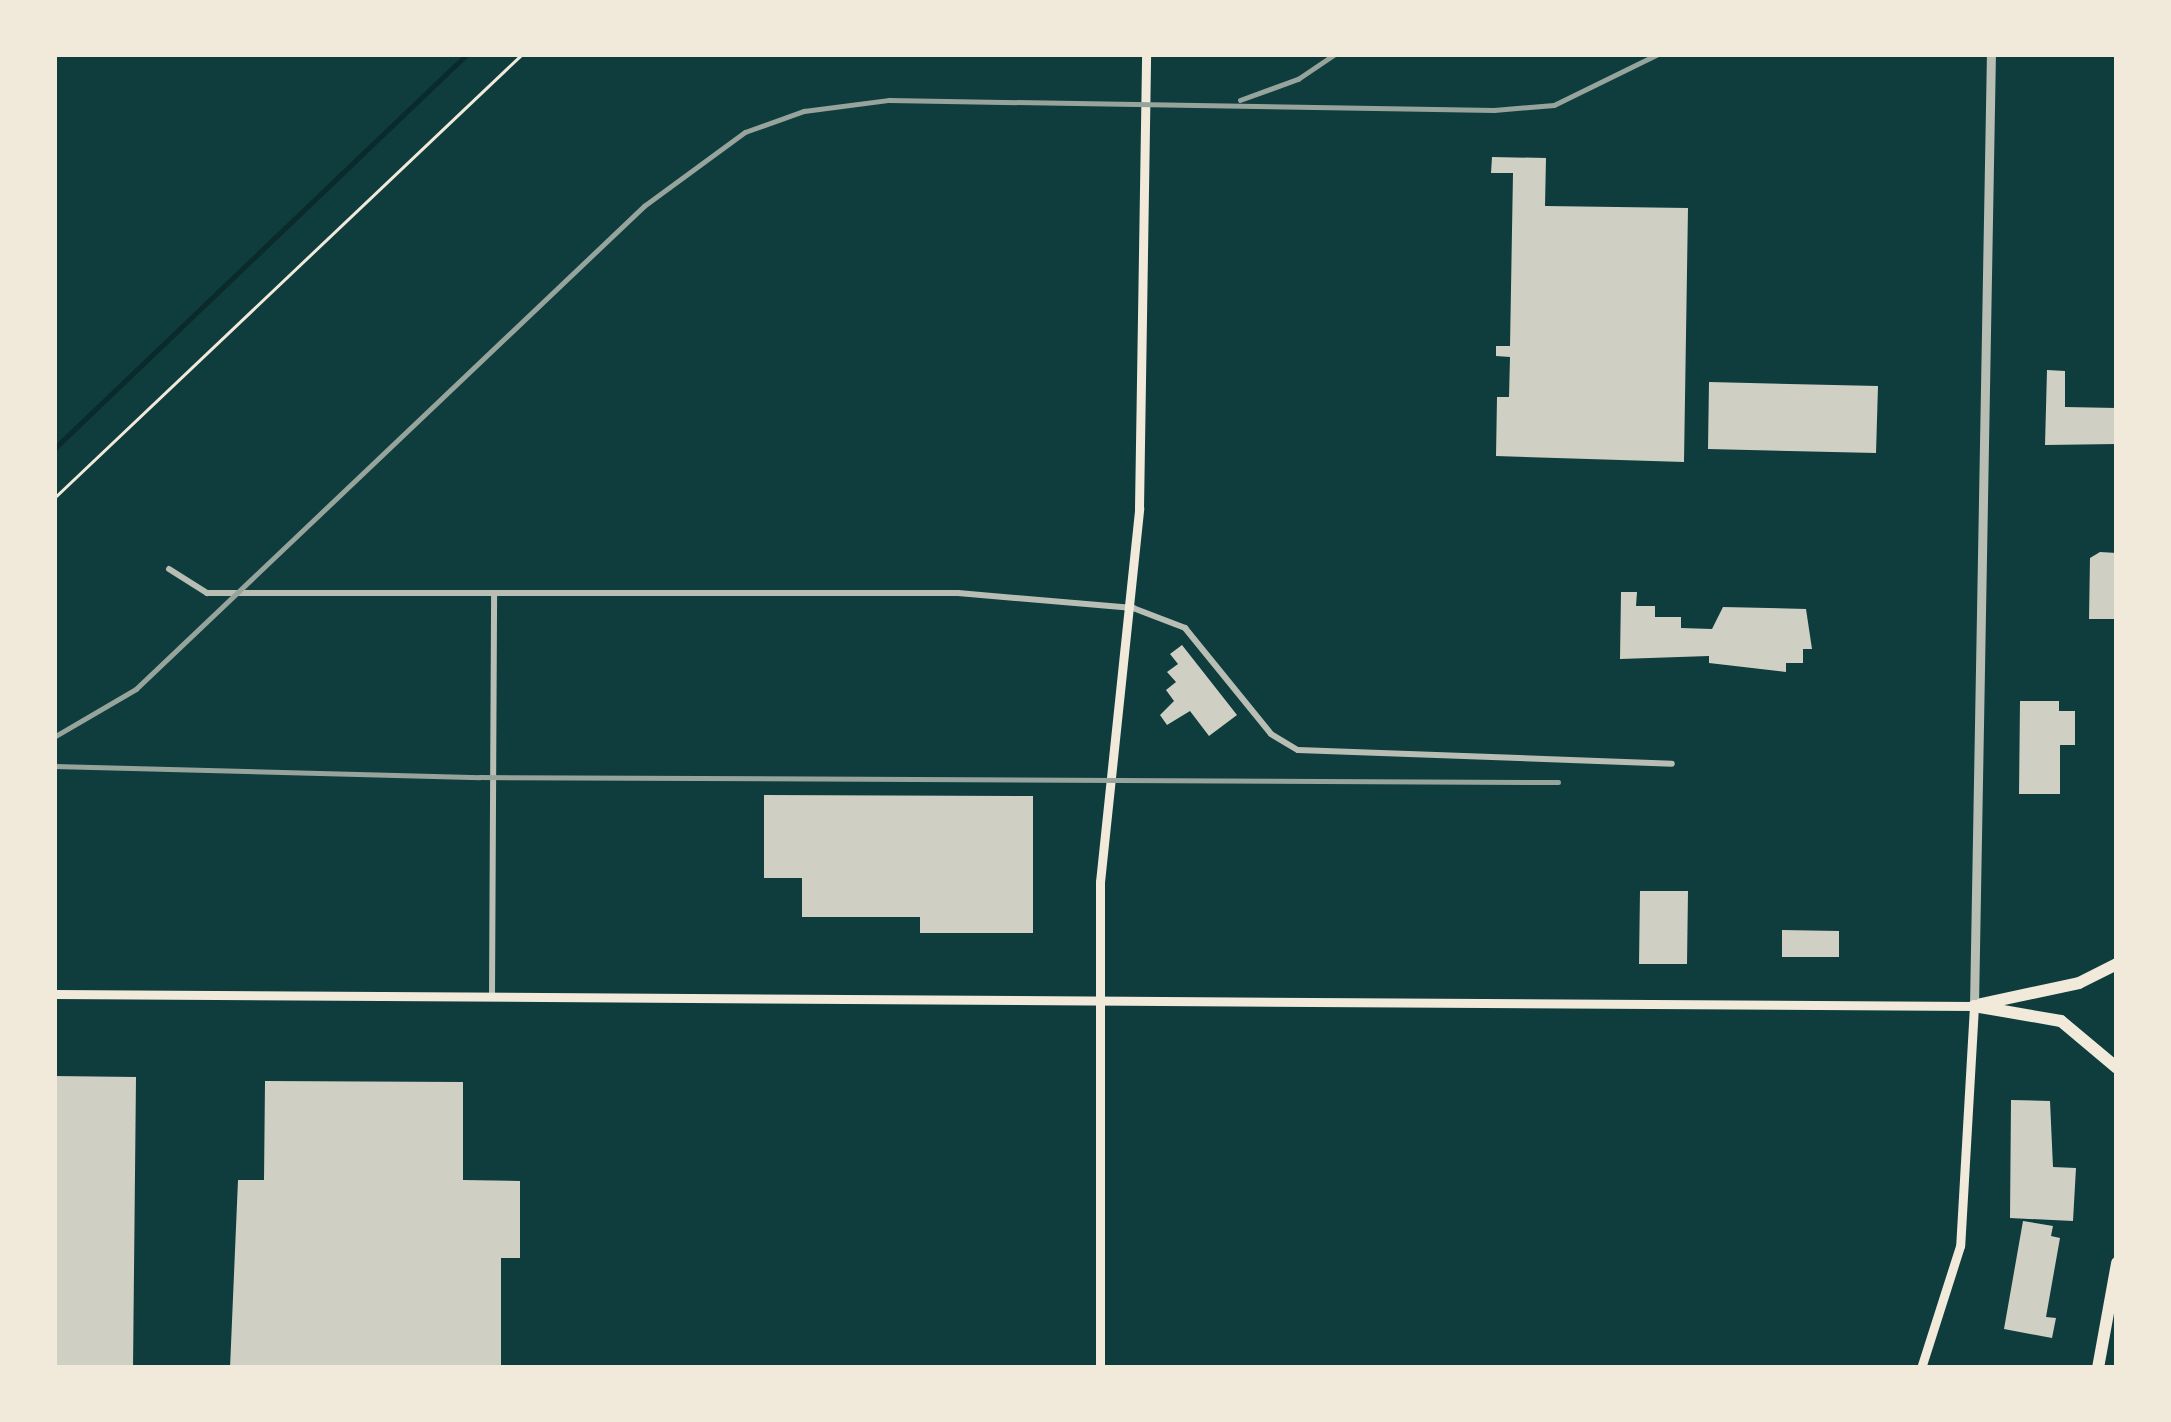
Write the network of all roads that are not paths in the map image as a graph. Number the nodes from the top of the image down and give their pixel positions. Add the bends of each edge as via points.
1 (1146, 54) edge
2 (1990, 54) edge
3 (169, 569) dead end
4 (494, 595) junction
5 (1132, 608) junction
6 (1672, 764) dead end
7 (2117, 964) edge
8 (54, 994) edge
9 (492, 996) junction
10 (1099, 1000) junction
11 (1974, 1006) junction
12 (2117, 1068) edge
13 (2117, 1264) edge
14 (1100, 1368) edge
15 (1921, 1368) edge
16 (2098, 1368) edge

1 - 5 main road
2 - 11 street
3 - 4 street via 207,593
4 - 5 street via 958,593
4 - 9 street
5 - 6 street via 1186,628 1271,734 1298,751
5 - 10 main road via 1106,776
7 - 11 highway via 2079,983
8 - 9 main road
9 - 10 main road
10 - 11 main road
10 - 14 main road
11 - 12 highway via 2061,1021
11 - 15 main road via 1960,1246
13 - 16 highway

